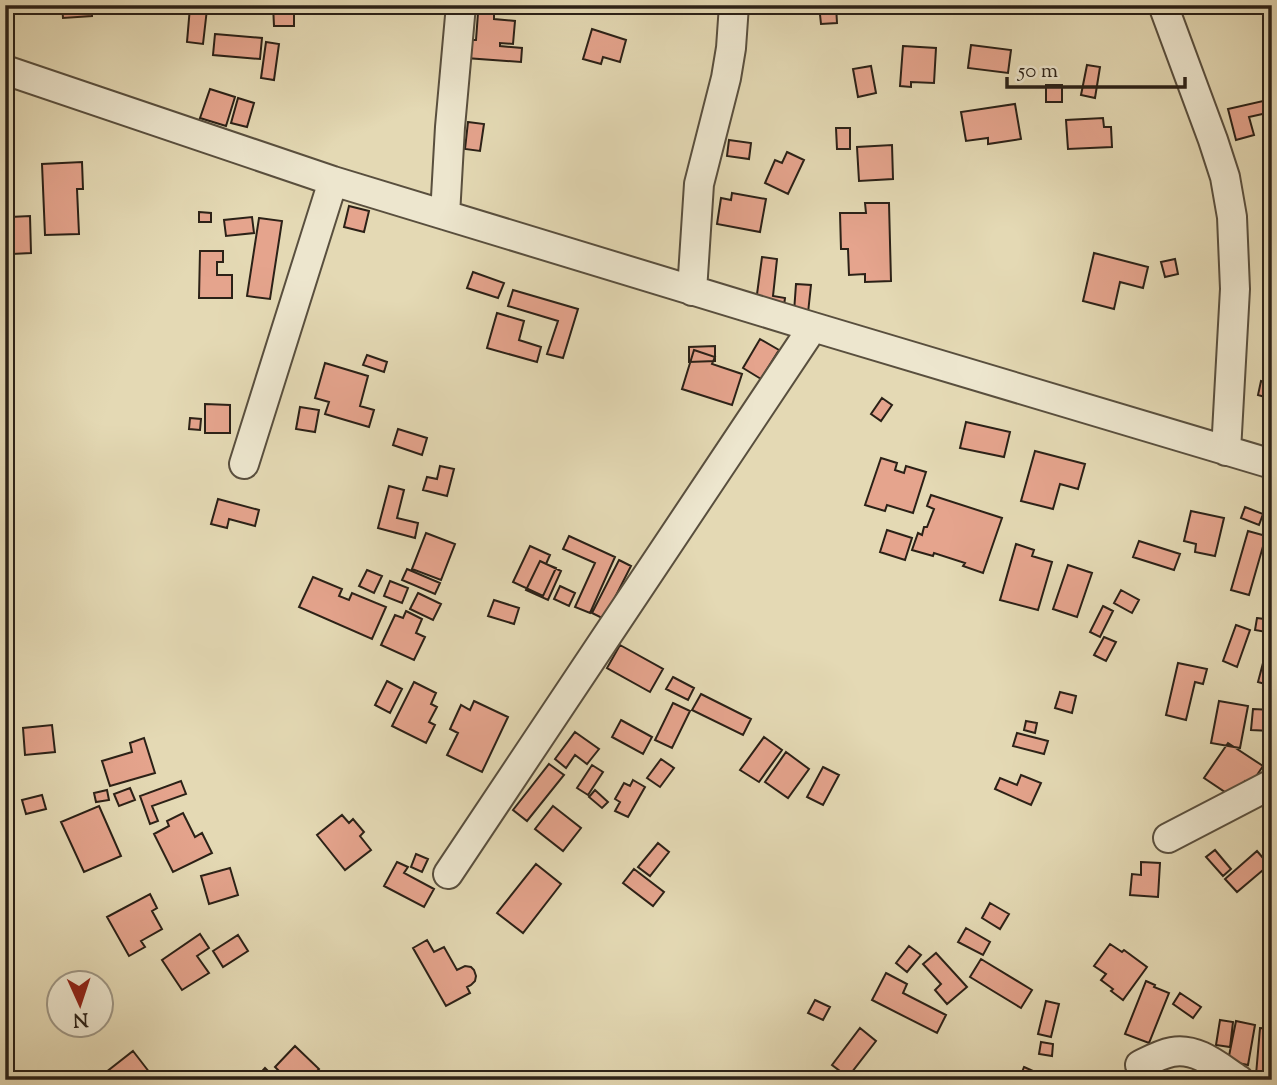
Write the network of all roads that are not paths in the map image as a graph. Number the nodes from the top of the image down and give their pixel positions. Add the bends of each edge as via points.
1 (461, 5) edge
2 (733, 5) edge
3 (1163, 5) edge
4 (5, 70) edge
5 (333, 181) junction
6 (445, 215) junction
7 (692, 290) junction
8 (813, 327) junction
9 (1226, 451) junction
10 (244, 464) dead end
11 (1272, 464) edge
12 (1272, 784) edge
13 (1168, 838) dead end
14 (448, 874) dead end
15 (1140, 1065) dead end
16 (1239, 1080) edge

1 - 6 street
2 - 7 street via 726,78 699,184
3 - 9 street via 1213,140 1232,217 1235,289
4 - 5 street
5 - 6 street
5 - 10 street
6 - 7 street
7 - 8 street
8 - 9 street
8 - 14 street
9 - 11 street
12 - 13 street
15 - 16 street via 1169,1052 1194,1052

